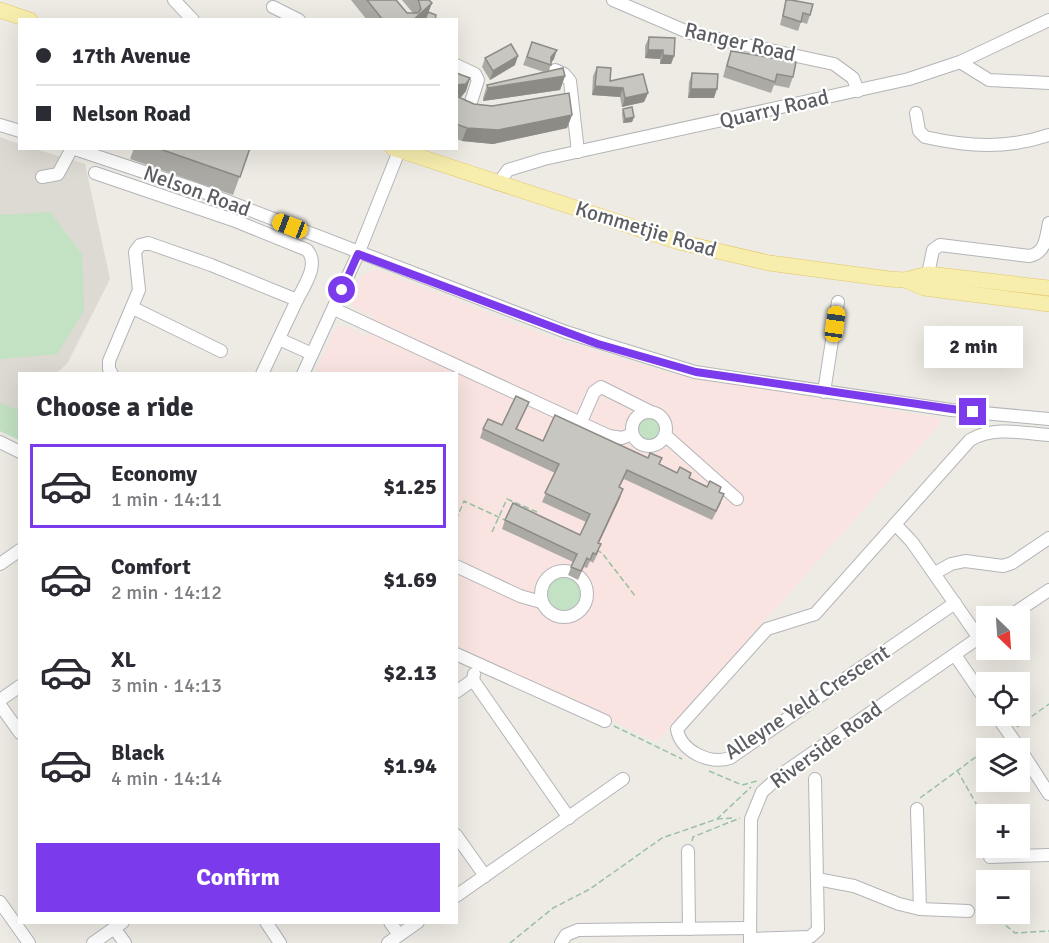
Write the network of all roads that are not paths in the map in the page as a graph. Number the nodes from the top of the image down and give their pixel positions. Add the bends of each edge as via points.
1 (174, 0) edge
2 (613, 0) edge
3 (274, 3) edge
4 (0, 10) edge
5 (24, 18) edge
6 (191, 18) edge
7 (269, 18) edge
8 (296, 18) edge
9 (1049, 20) edge
10 (960, 62) junction
11 (458, 66) edge
12 (555, 70) edge
13 (1049, 82) edge
14 (858, 91) junction
15 (458, 105) edge
16 (916, 113) dead end
17 (0, 125) edge
18 (18, 130) edge
19 (1049, 135) edge
20 (71, 150) edge
21 (78, 150) edge
22 (396, 150) edge
23 (578, 152) junction
24 (95, 173) dead end
25 (42, 177) dead end
26 (498, 184) junction
27 (1049, 223) edge
28 (358, 254) junction
29 (928, 274) junction
30 (906, 280) junction
31 (1049, 288) edge
32 (297, 300) junction
33 (838, 302) dead end
34 (1049, 304) edge
35 (133, 308) junction
36 (334, 309) junction
37 (279, 339) junction
38 (221, 351) dead end
39 (312, 354) junction
40 (111, 372) edge
41 (263, 372) edge
42 (304, 372) edge
43 (824, 392) junction
44 (649, 411) junction
45 (1049, 419) edge
46 (580, 424) junction
47 (632, 434) junction
48 (665, 435) junction
49 (1049, 435) edge
50 (0, 442) edge
51 (18, 451) edge
52 (737, 499) dead end
53 (895, 524) junction
54 (1049, 538) edge
55 (18, 551) edge
56 (0, 564) edge
57 (458, 567) edge
58 (935, 573) junction
59 (1049, 590) edge
60 (541, 602) dead end
61 (955, 603) junction
62 (1025, 606) edge
63 (976, 627) edge
64 (976, 640) edge
65 (458, 655) edge
66 (955, 655) junction
67 (477, 664) junction
68 (473, 680) junction
69 (976, 686) edge
70 (18, 688) edge
71 (458, 691) edge
72 (0, 700) edge
73 (0, 705) edge
74 (605, 721) road end
75 (18, 730) edge
76 (1030, 765) edge
77 (623, 779) dead end
78 (815, 779) dead end
79 (1049, 794) edge
80 (917, 809) road end
81 (569, 818) junction
82 (458, 838) edge
83 (688, 851) road end
84 (1049, 855) edge
85 (1030, 856) edge
86 (485, 876) junction
87 (817, 879) junction
88 (458, 895) edge
89 (0, 902) edge
90 (920, 909) junction
91 (968, 911) dead end
92 (267, 924) edge
93 (391, 924) edge
94 (415, 924) edge
95 (118, 925) edge
96 (689, 929) junction
97 (399, 935) junction
98 (750, 937) edge
99 (29, 943) edge
100 (93, 943) edge
101 (125, 943) edge
102 (280, 943) edge
103 (388, 943) edge
104 (561, 943) edge

1 - 6 street
2 - 14 street, Ranger Road via 690,33 834,64 853,78
3 - 7 street
3 - 8 street
4 - 5 main road
9 - 10 street, Quarry Road
10 - 13 street via 989,80
10 - 14 street, Quarry Road
11 - 15 street via 475,74 478,80 475,109
12 - 23 street via 569,78 566,97
14 - 23 street, Quarry Road
16 - 19 street via 919,131 925,137 980,146 1015,145
17 - 18 street
20 - 25 street via 58,174
21 - 28 street, Nelson Road via 201,191
22 - 26 main road, Kommetjie Road
22 - 28 street
23 - 26 street, Quarry Road via 513,167
24 - 32 street via 307,250 312,264
26 - 30 main road, Kommetjie Road via 679,242 769,264
27 - 29 street via 1043,248 1037,254 939,245 933,250
28 - 36 street
28 - 43 street, Nelson Road via 598,344 696,372
29 - 30 main road, Kommetjie Road
29 - 31 main road, Kommetjie Road
30 - 34 main road, Kommetjie Road via 924,288
32 - 35 street via 148,243 138,248 134,256 140,283
32 - 37 street
33 - 43 street
35 - 38 street
35 - 40 street via 110,361
36 - 39 street
36 - 46 street
37 - 39 street
37 - 41 street
39 - 42 street
43 - 45 street, Nelson Road
44 - 46 street via 601,387 594,392
44 - 47 street via 635,418
44 - 48 street via 663,419
46 - 47 street via 614,438
47 - 48 street via 648,446
48 - 52 street
49 - 53 street, Alleyne Yeld Crescent via 996,431 970,440
50 - 51 street
53 - 58 street
53 - 61 street, Alleyne Yeld Crescent via 814,614 767,628 677,729 682,744 716,761 730,758
54 - 58 street via 1003,566 965,561
55 - 56 street
57 - 60 street
58 - 61 street
59 - 62 street
61 - 63 street
64 - 66 street, Riverside Road
65 - 67 street
66 - 69 street
66 - 98 street, Riverside Road via 777,778 757,800 751,819
67 - 68 street
67 - 74 street
68 - 71 street
68 - 81 street
70 - 72 street
73 - 75 street
76 - 79 street
77 - 81 street
78 - 87 street
80 - 90 street
81 - 86 street
82 - 86 street
83 - 96 street
84 - 85 street
86 - 88 street
87 - 90 street via 854,886
87 - 98 street via 818,923 814,935
89 - 99 street
90 - 91 street
92 - 102 street
93 - 97 street
94 - 97 street
95 - 100 street
95 - 101 street
96 - 98 street
96 - 104 street via 578,930 566,935
97 - 103 street

